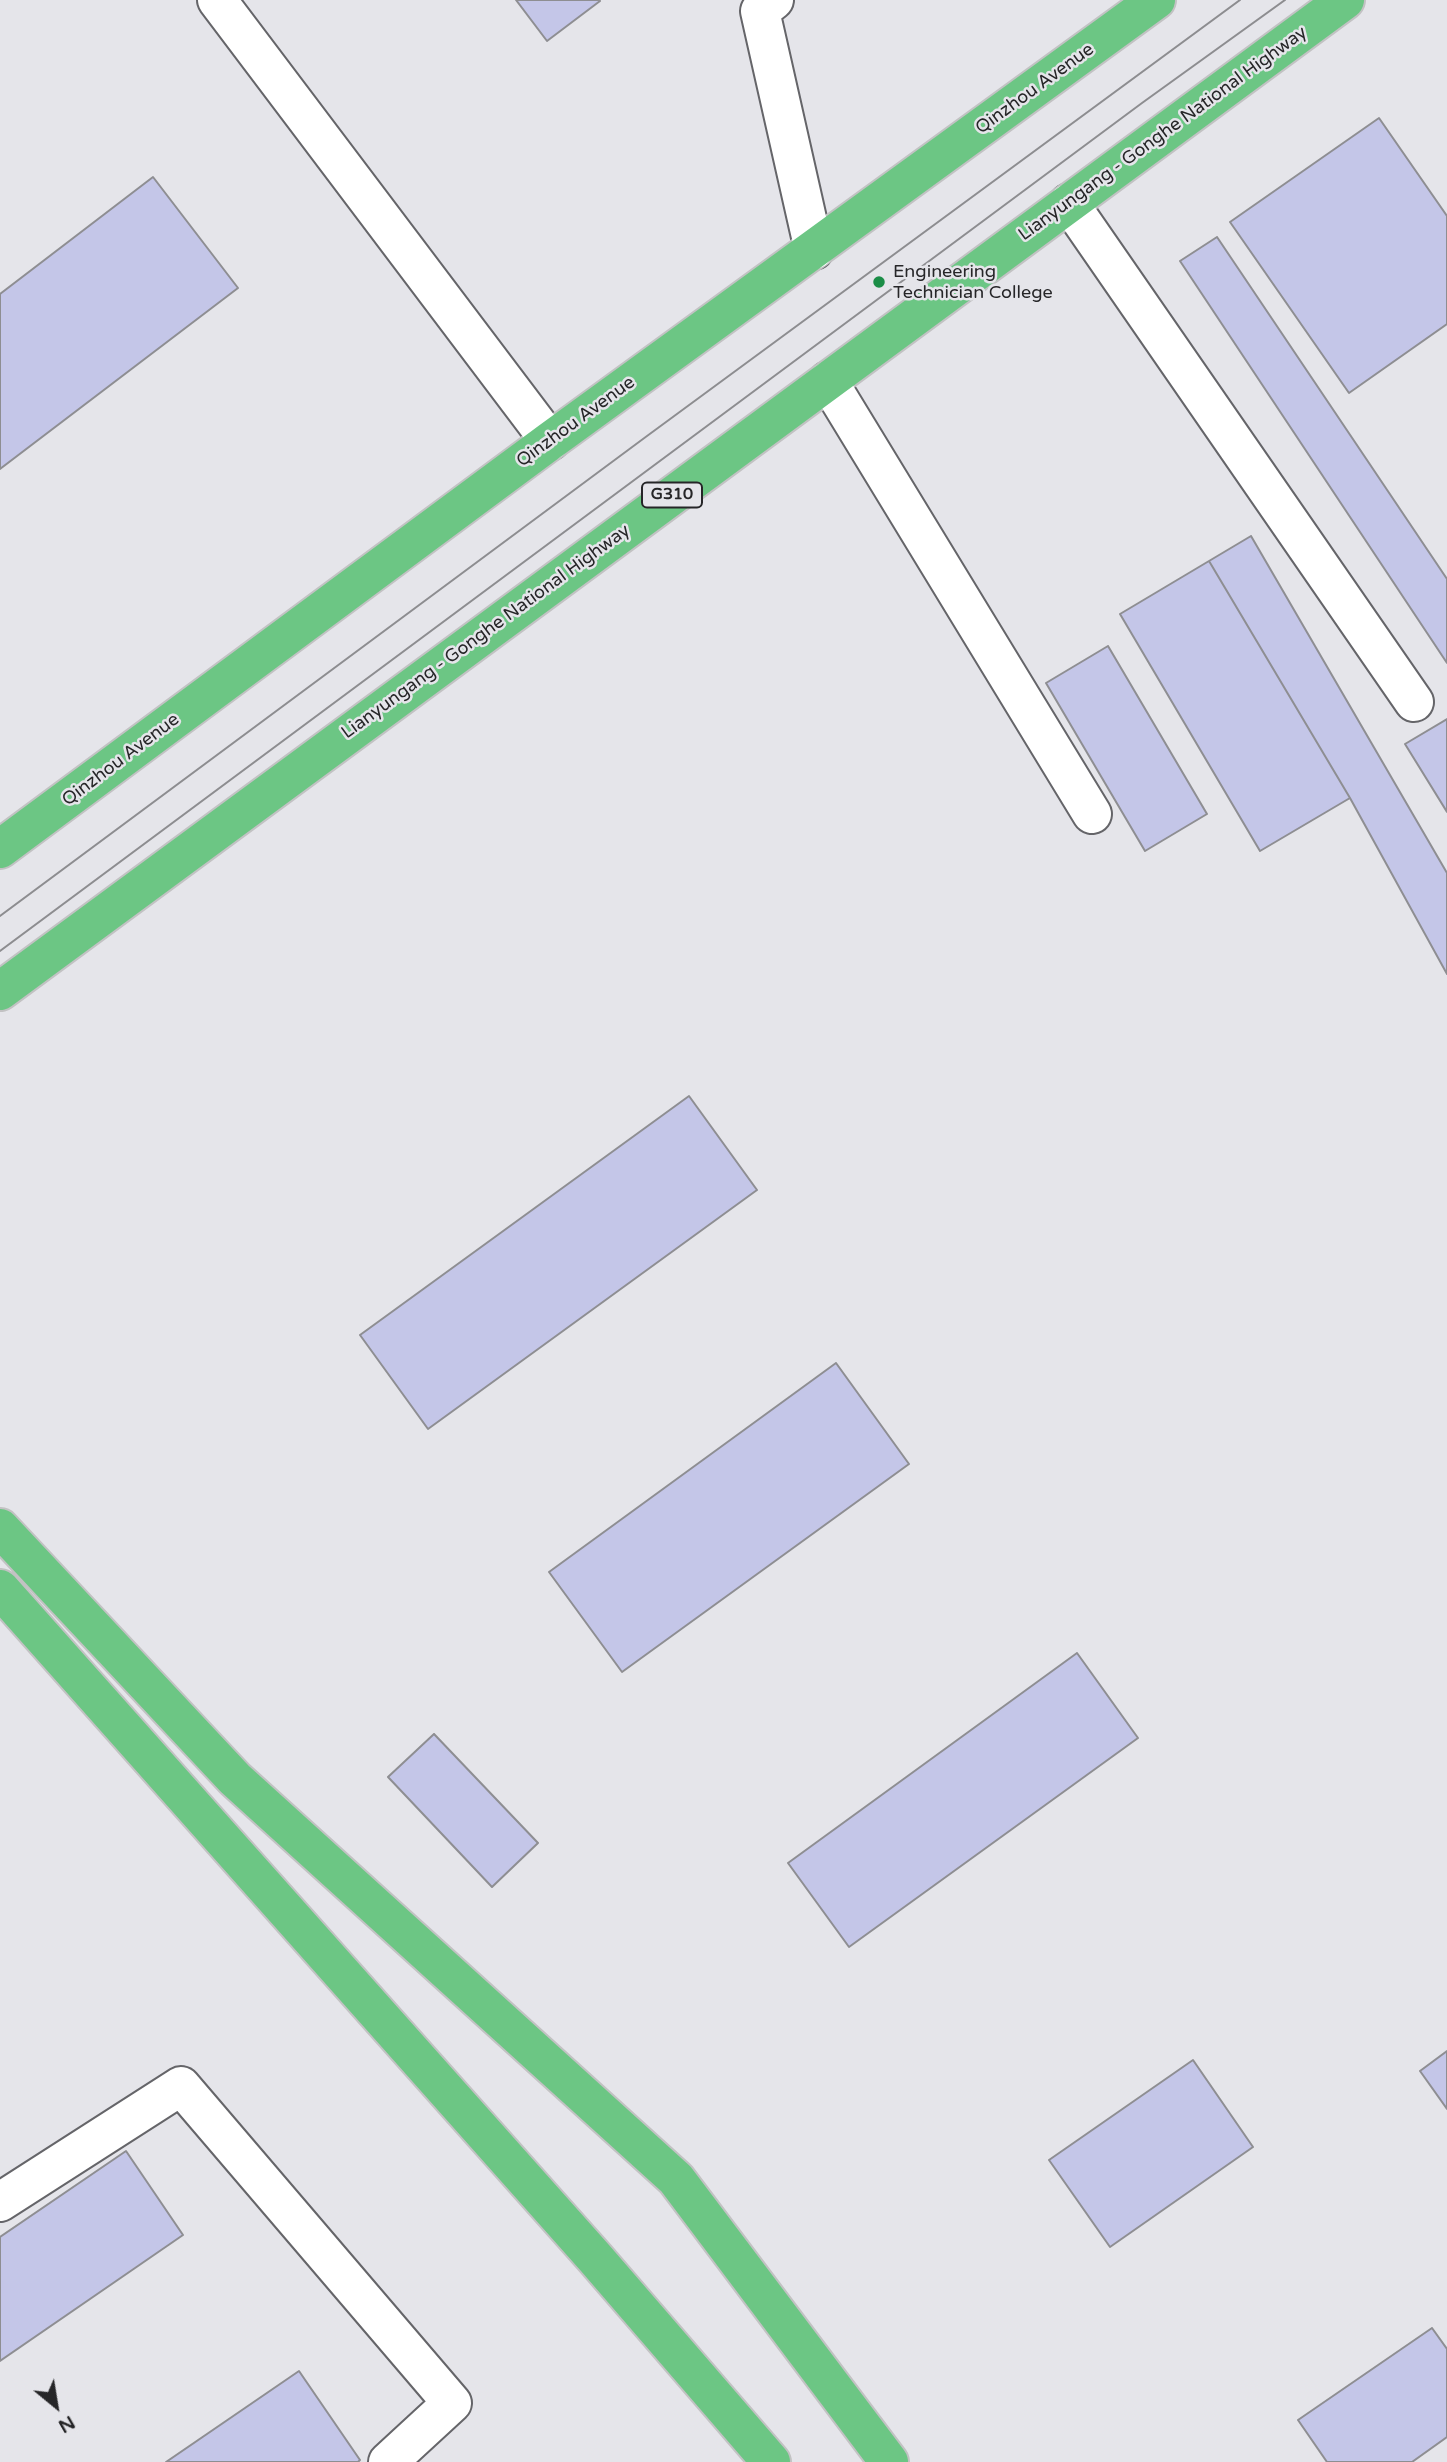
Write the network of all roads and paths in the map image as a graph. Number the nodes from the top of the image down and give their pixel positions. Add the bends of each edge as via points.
1 (217, 0) edge
2 (774, 0) edge
3 (1156, 0) edge
4 (1345, 0) edge
5 (1069, 203) junction
6 (814, 250) junction
7 (828, 381) junction
8 (550, 441) junction
9 (1414, 702) dead end
10 (1092, 814) dead end
11 (0, 849) edge
12 (0, 990) edge
13 (0, 1528) edge
14 (0, 1589) edge
15 (0, 2202) edge
16 (388, 2462) edge
17 (771, 2462) edge
18 (890, 2462) edge

1 - 8 lane
2 - 6 lane via 760,11
3 - 6 highway, Qinzhou Avenue
4 - 5 highway, Lianyungang - Gonghe National Highway / G310
5 - 7 highway, Lianyungang - Gonghe National Highway / G310
5 - 9 lane
6 - 8 highway, Qinzhou Avenue
7 - 10 lane
7 - 12 highway, Lianyungang - Gonghe National Highway / G310
8 - 11 highway, Qinzhou Avenue
13 - 18 highway via 235,1779 676,2179
14 - 17 highway
15 - 16 lane via 181,2086 452,2403

